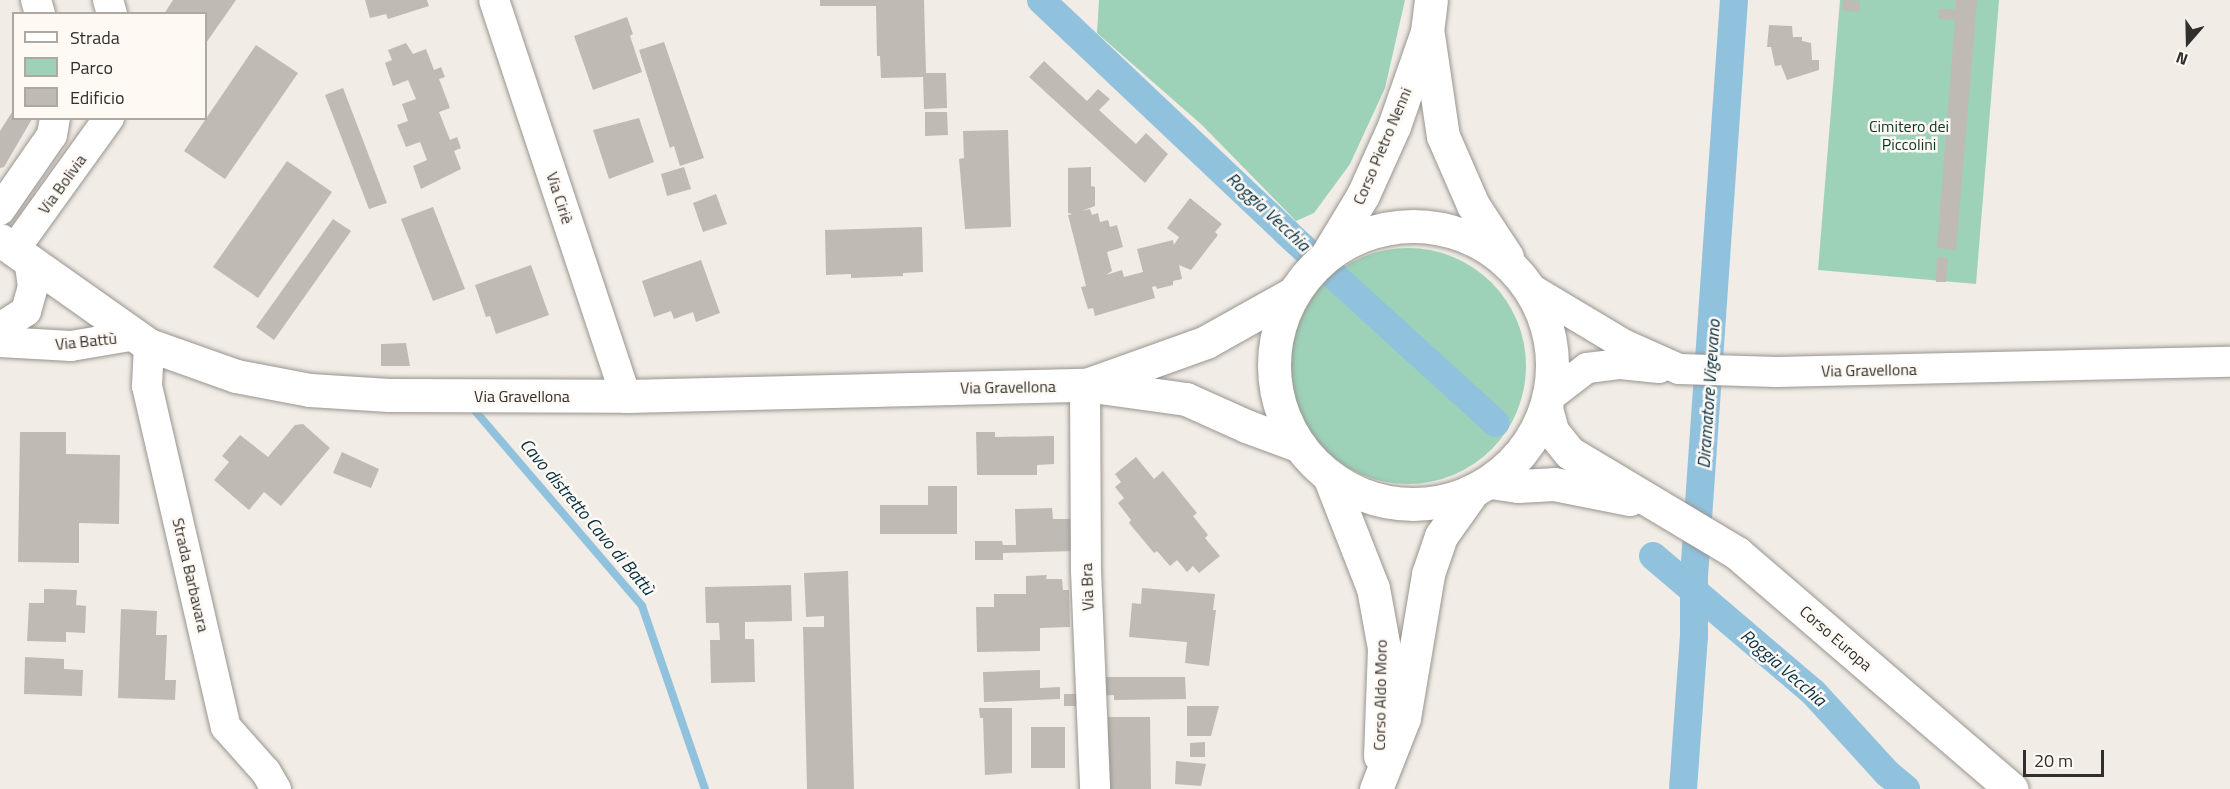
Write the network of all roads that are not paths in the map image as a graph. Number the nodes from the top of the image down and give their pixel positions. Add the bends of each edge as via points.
1 (494, 0) edge
2 (1431, 0) edge
3 (1427, 32) junction
4 (55, 120) edge
5 (108, 120) edge
6 (0, 210) edge
7 (14, 250) edge
8 (1313, 269) junction
9 (1522, 279) junction
10 (0, 328) edge
11 (142, 340) junction
12 (0, 342) edge
13 (2230, 362) edge
14 (1681, 369) junction
15 (1085, 386) junction
16 (626, 396) junction
17 (1547, 402) junction
18 (1299, 446) junction
19 (1329, 476) junction
20 (1481, 486) junction
21 (1652, 503) junction
22 (1377, 784) edge
23 (276, 789) edge
24 (1095, 789) edge
25 (2012, 789) edge

1 - 16 street, Via Ciriè
2 - 3 main road, Corso Pietro Nenni
3 - 8 main road, Corso Pietro Nenni via 1394,126 1363,195
3 - 9 main road, Corso Pietro Nenni via 1443,136 1473,205
4 - 6 street via 52,135
5 - 7 street, Via Bolivia
7 - 10 street via 33,287 26,311
7 - 11 main road, Via Gravellona
8 - 9 main road, Via Gravellona via 1368,234 1390,227 1425,226 1458,233 1490,248
8 - 15 main road, Via Gravellona via 1206,342
8 - 18 main road, Corso Pietro Nenni via 1279,324 1273,355 1275,387 1283,418
9 - 14 street, Via Gravellona via 1625,345
9 - 17 main road, Corso Pietro Nenni via 1542,312 1550,339 1553,368
11 - 12 street, Via Battù via 71,346
11 - 16 main road, Via Gravellona via 236,376 310,390 389,395
11 - 23 street, Strada Barbavara via 147,386 226,727
13 - 14 street, Via Gravellona via 1724,372
14 - 17 street via 1621,364 1587,368
15 - 16 main road, Via Gravellona
15 - 18 main road, Via Gravellona via 1186,399
15 - 24 street, Via Bra via 1086,571
17 - 20 main road via 1514,461
17 - 21 main road, Corso Europa via 1552,431 1570,453
18 - 19 main road
19 - 20 main road via 1362,495 1399,504 1437,502
19 - 22 main road, Corso Aldo Moro via 1373,588 1384,648
20 - 21 main road via 1554,484
20 - 22 main road, Corso Aldo Moro via 1441,536 1431,564 1404,718
21 - 25 main road, Corso Europa via 1737,553

